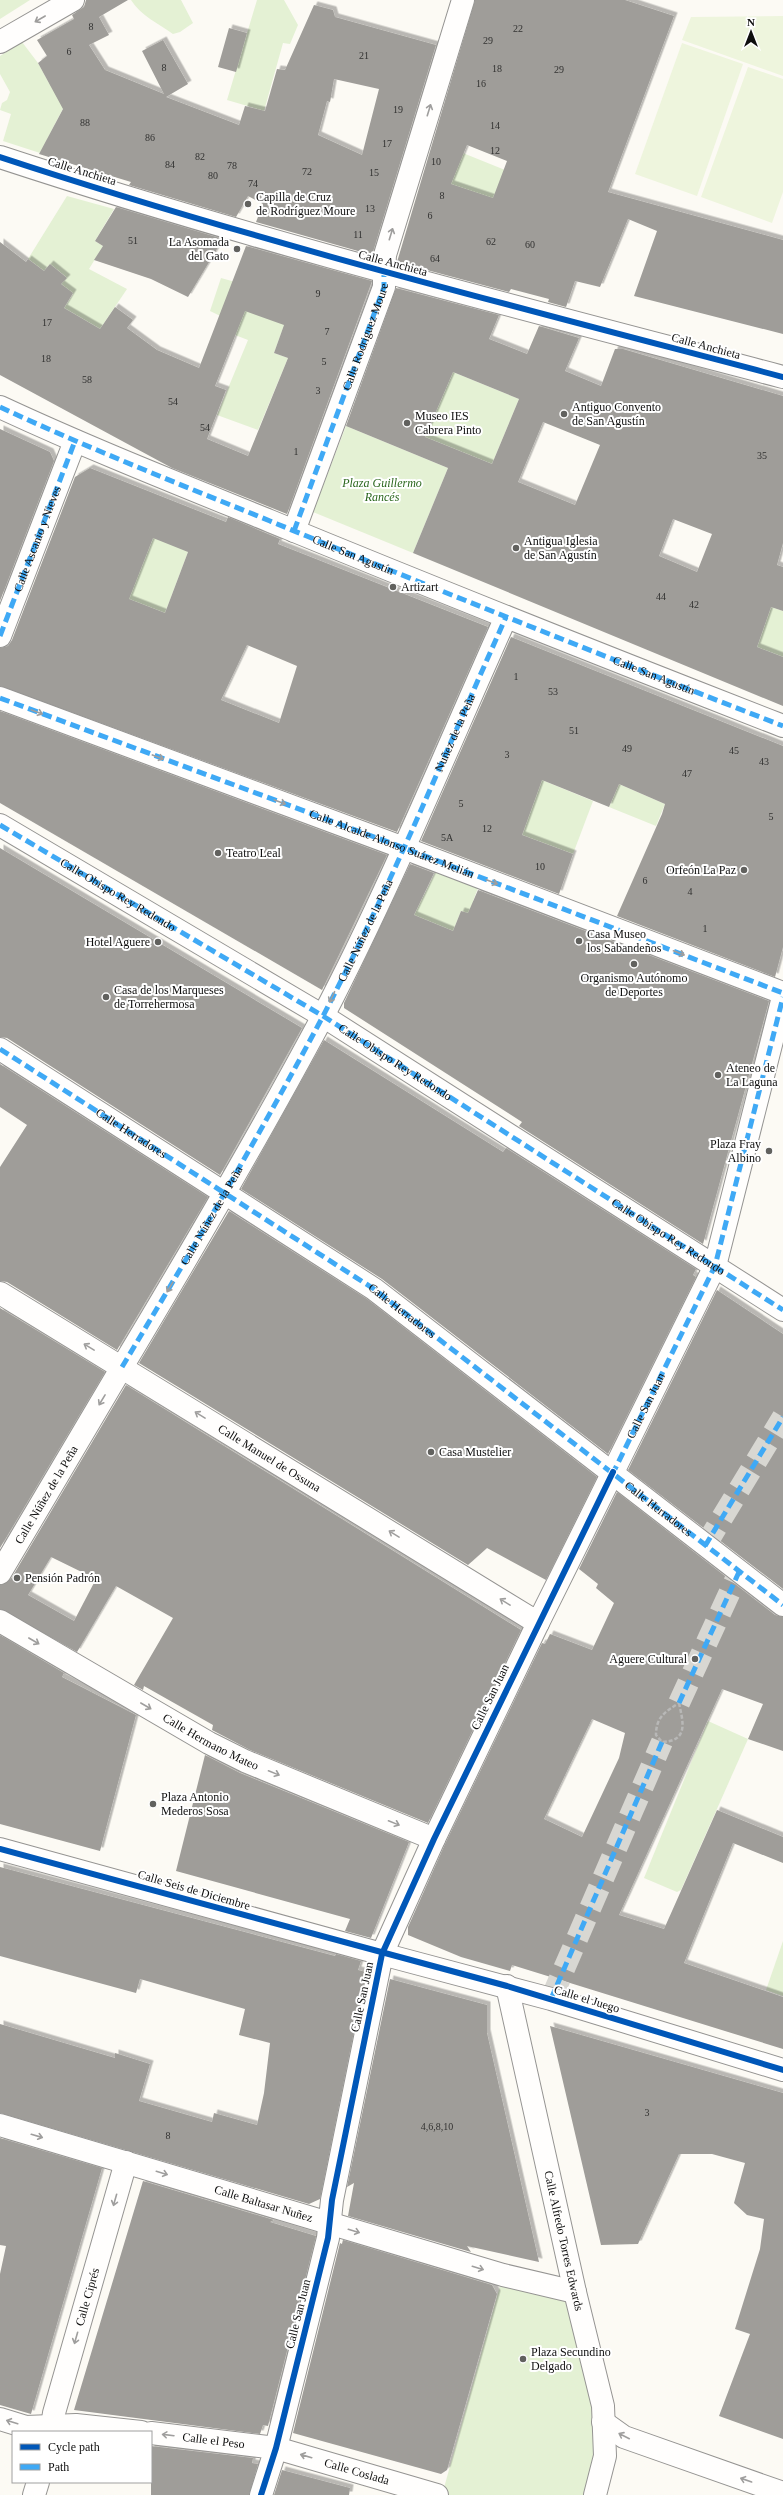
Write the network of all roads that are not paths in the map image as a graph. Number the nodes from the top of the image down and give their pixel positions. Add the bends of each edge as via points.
1 (73, 0) edge
2 (463, 0) edge
3 (0, 42) edge
4 (0, 157) edge
5 (384, 272) junction
6 (783, 378) edge
7 (0, 407) edge
8 (66, 438) junction
9 (294, 531) junction
10 (506, 617) junction
11 (0, 636) edge
12 (0, 698) edge
13 (783, 726) edge
14 (0, 825) edge
15 (404, 848) junction
16 (783, 993) edge
17 (783, 997) edge
18 (323, 1016) junction
19 (0, 1048) edge
20 (226, 1193) junction
21 (715, 1266) junction
22 (0, 1293) edge
23 (783, 1310) edge
24 (122, 1367) junction
25 (614, 1472) junction
26 (0, 1573) edge
27 (783, 1605) edge
28 (0, 1621) edge
29 (538, 1623) junction
30 (434, 1839) junction
31 (0, 1849) edge
32 (382, 1954) junction
33 (507, 1986) junction
34 (783, 2070) edge
35 (0, 2125) edge
36 (126, 2162) junction
37 (330, 2224) junction
38 (575, 2292) junction
39 (0, 2419) edge
40 (604, 2422) junction
41 (52, 2429) edge
42 (133, 2431) edge
43 (152, 2433) edge
44 (276, 2448) junction
45 (38, 2483) edge
46 (783, 2493) edge
47 (34, 2495) edge
48 (261, 2495) edge
49 (437, 2495) edge
50 (596, 2495) edge

1 -> 3 street
5 -> 2 street, Calle Rodriguez Moure via 385,255
4 - 5 street, Calle Anchieta via 228,228
5 - 6 street, Calle Anchieta
5 - 9 street, Calle Rodriguez Moure via 381,294
7 - 8 street, Calle San Agustín
8 - 9 street, Calle San Agustín
8 - 11 street, Calle Ascanio y Nieves
9 - 10 street, Calle San Agustín
10 - 13 street, Calle San Agustín
10 - 15 street, Nuñez de la Peña
12 -> 15 street, Calle Alcalde Alonso Suárez Melián
14 - 18 street, Calle Obispo Rey Redondo
15 -> 16 street, Calle Alcalde Alonso Suárez Melián
15 -> 18 street, Calle Núñez de la Peña
17 - 21 street, Calle San Juan
18 - 20 street, Calle Núñez de la Peña
18 - 21 street, Calle Obispo Rey Redondo
19 - 20 street, Calle Herradores
20 -> 24 street, Calle Núñez de la Peña
20 - 25 street, Calle Herradores via 374,1289
21 - 23 street, Calle Obispo Rey Redondo
21 - 25 street, Calle San Juan
24 -> 22 street, Calle Manuel de Ossuna
24 -> 26 street, Calle Núñez de la Peña
29 -> 24 street, Calle Manuel de Ossuna
25 - 27 street, Calle Herradores
25 - 29 street, Calle San Juan
28 -> 30 street, Calle Hermano Mateo via 209,1743 245,1761
29 - 30 street, Calle San Juan
30 - 32 street, Calle San Juan
31 - 32 street, Calle Seis de Diciembre
32 - 33 street, Calle el Juego
32 - 37 street, Calle San Juan via 332,2200
33 - 34 street, Calle el Juego
33 - 38 street, Calle Alfredo Torres Edwards
35 -> 36 street, Calle Baltasar Nuñez
36 -> 37 street, Calle Baltasar Nuñez
36 -> 41 street, Calle Ciprés
37 -> 38 street, Calle Baltasar Nuñez via 503,2275
37 - 44 street, Calle San Juan
38 - 40 street, Calle Alfredo Torres Edwards via 603,2406
41 -> 39 street via 26,2427
46 -> 40 street via 624,2437
40 - 50 street, Calle Alfredo Torres Edwards via 605,2456
41 - 42 street via 76,2424
44 -> 43 street, Calle el Peso
44 - 48 street, Calle San Juan
49 -> 44 street, Calle Coslada
45 - 47 street

